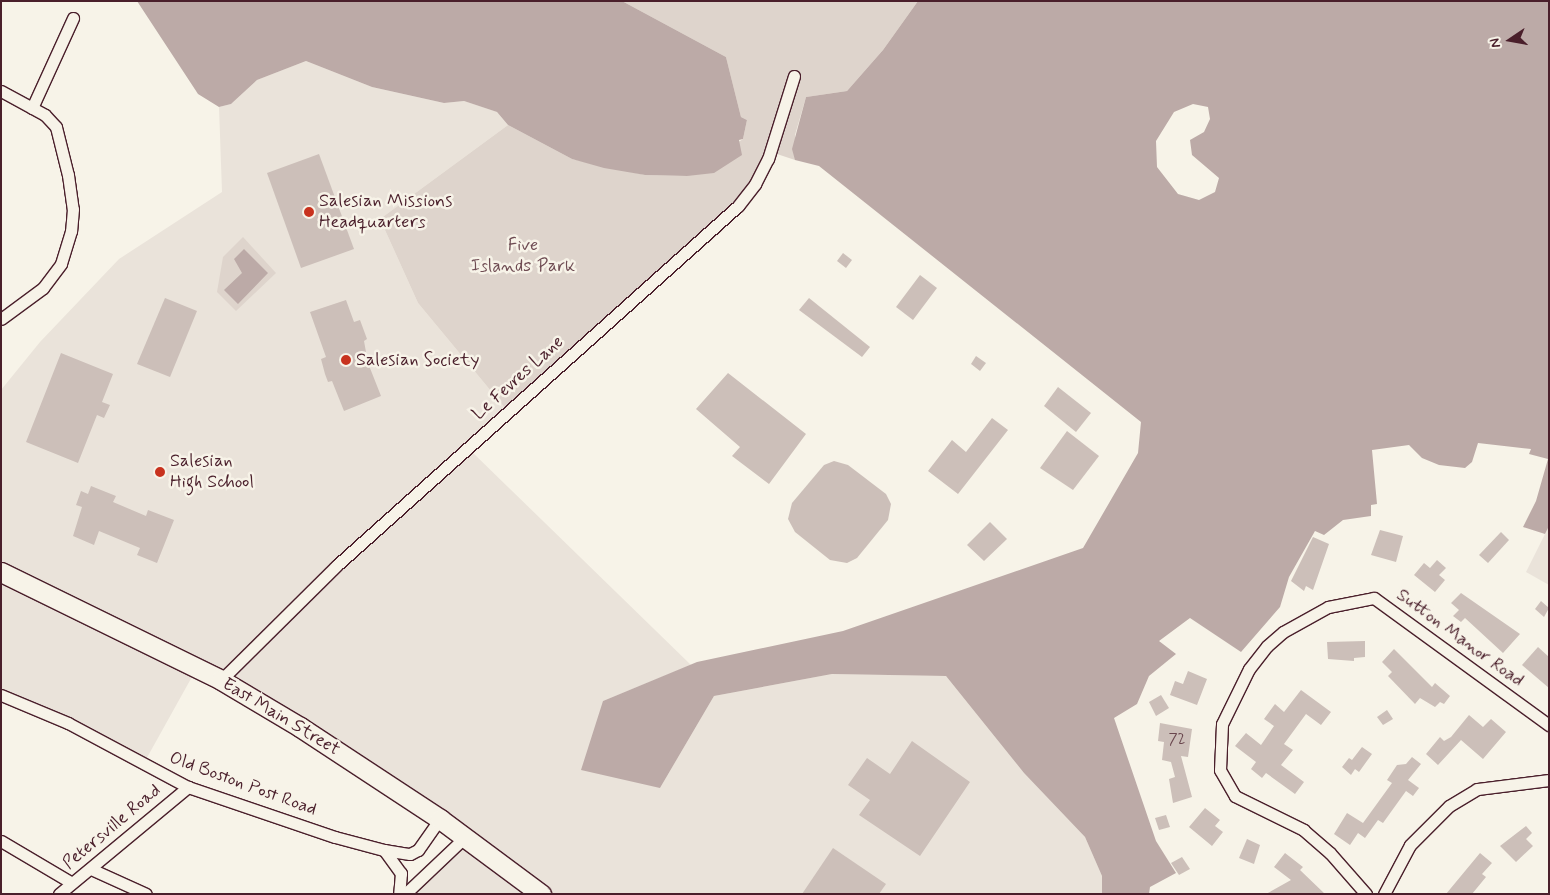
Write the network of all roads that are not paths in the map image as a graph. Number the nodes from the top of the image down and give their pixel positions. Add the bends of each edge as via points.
1 (74, 18) dead end
2 (794, 76) dead end
3 (1, 91) edge
4 (32, 108) junction
5 (1, 320) edge
6 (1, 572) edge
7 (221, 680) junction
8 (1, 695) edge
9 (1549, 725) edge
10 (1548, 780) edge
11 (188, 787) junction
12 (440, 819) junction
13 (465, 836) junction
14 (1, 841) edge
15 (384, 850) junction
16 (91, 869) junction
17 (72, 882) junction
18 (59, 894) edge
19 (146, 894) edge
20 (399, 894) edge
21 (405, 894) edge
22 (541, 894) edge
23 (1366, 894) edge
24 (1384, 894) edge

1 - 4 street
2 - 7 street, Le Fevres Lane via 768,159 738,206 336,566
3 - 4 street
4 - 5 street via 45,115 56,127 68,175 73,210 71,231 61,264 43,288
6 - 7 main road, East Main Street
7 - 12 main road, East Main Street via 334,747
8 - 11 street, Old Boston Post Road via 68,723
9 - 23 street, Sutton Manor Road via 1374,598 1328,607 1283,632 1267,646 1249,668 1222,724 1220,770 1235,796 1304,830 1330,853
10 - 24 street via 1477,789 1449,806 1410,845
11 - 15 street, Old Boston Post Road
11 - 16 street, Petersville Road
12 - 13 main road, East Main Street
12 - 15 street, Old Boston Post Road via 418,850 410,854
13 - 21 street
13 - 22 main road, East Main Street
14 - 17 street
15 - 20 street via 401,873
16 - 17 street, Petersville Road
16 - 19 street
17 - 18 street, Petersville Road

